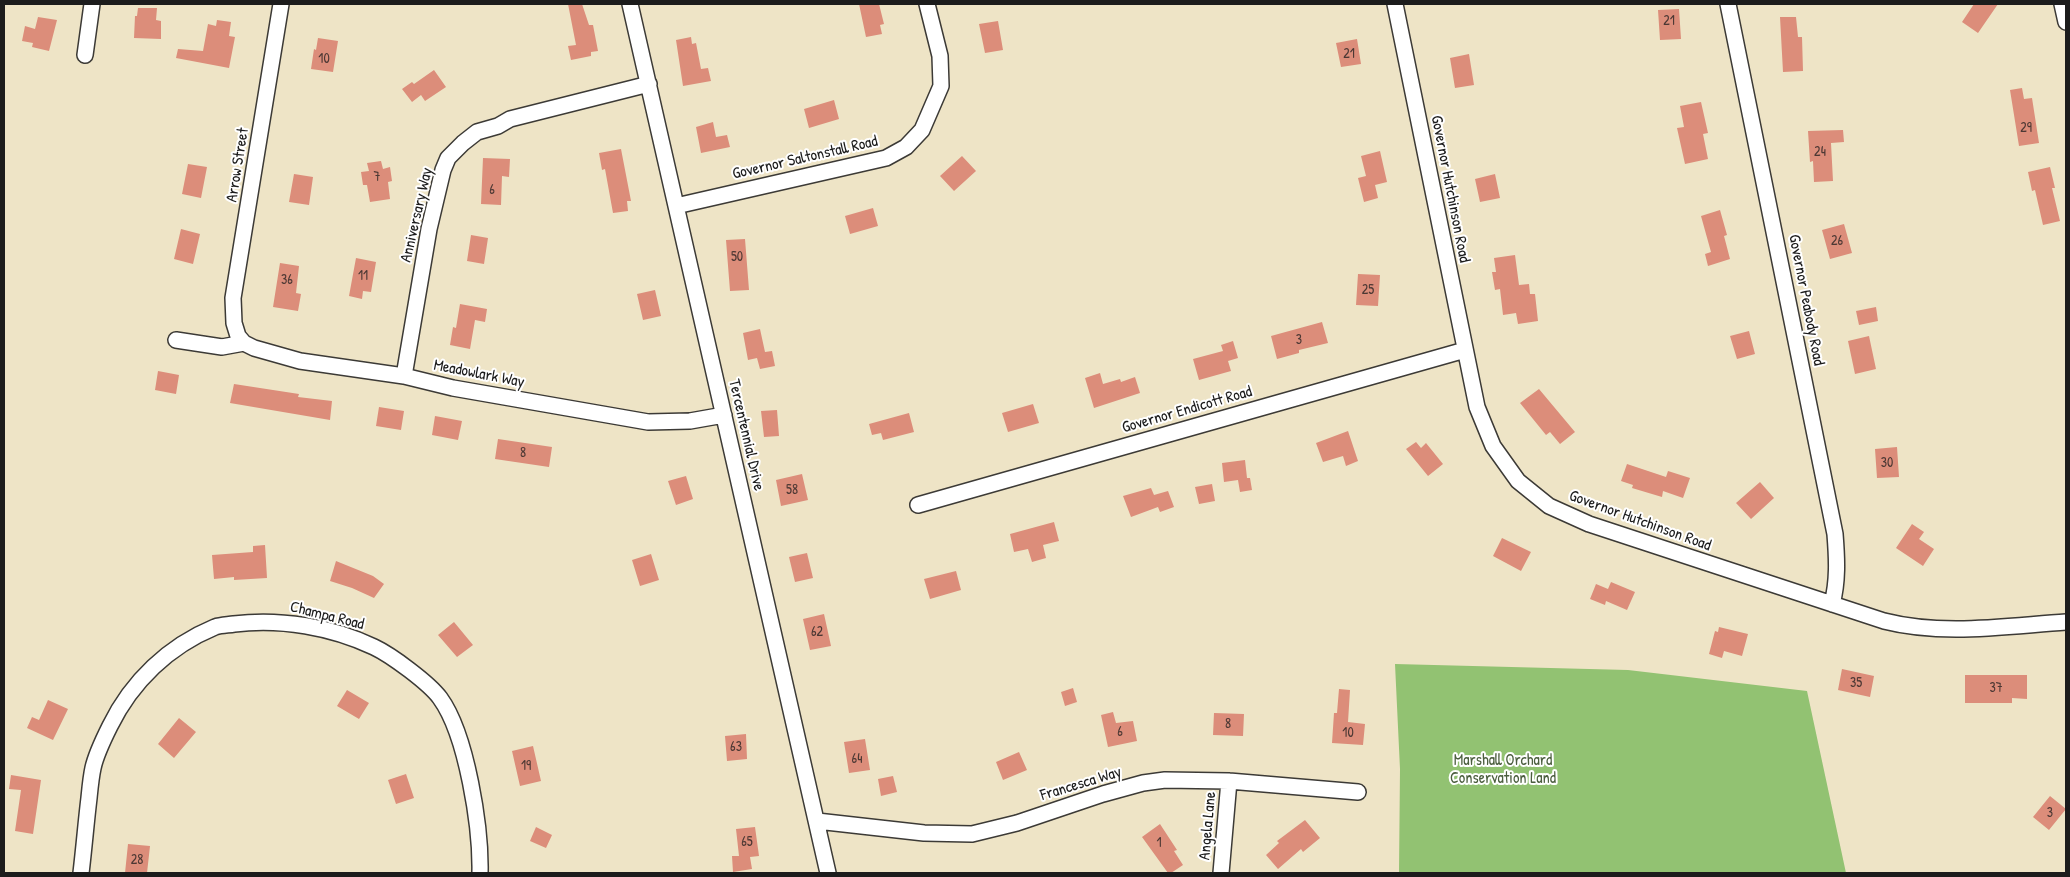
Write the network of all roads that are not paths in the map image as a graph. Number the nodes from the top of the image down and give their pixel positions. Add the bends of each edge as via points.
1 (92, 4) edge
2 (281, 4) edge
3 (630, 4) edge
4 (927, 4) edge
5 (1395, 4) edge
6 (1728, 4) edge
7 (2062, 4) edge
8 (2066, 22) edge
9 (85, 55) dead end
10 (649, 84) junction
11 (676, 206) junction
12 (241, 337) junction
13 (176, 340) dead end
14 (1465, 350) junction
15 (404, 376) junction
16 (724, 415) junction
17 (918, 505) dead end
18 (1832, 604) junction
19 (2066, 622) edge
20 (1229, 781) junction
21 (1358, 792) dead end
22 (817, 821) junction
23 (81, 873) edge
24 (480, 873) edge
25 (828, 873) edge
26 (1221, 873) edge

1 - 9 street
2 - 12 street, Arrow Street via 233,298 234,322
3 - 10 street, Tercentennial Drive
4 - 11 street, Governor Saltonstall Road via 940,56 941,86 922,130 906,147 886,158
5 - 14 street, Governor Hutchinson Road
6 - 18 street, Governor Peabody Road via 1835,534 1837,588
7 - 8 street
10 - 11 street, Tercentennial Drive
10 - 15 street, Anniversary Way via 510,119 477,132 448,158 429,229
11 - 16 street, Tercentennial Drive
12 - 13 street via 222,347
12 - 15 street, Meadowlark Way via 254,348 300,361
14 - 17 street, Governor Endicott Road
14 - 18 street, Governor Hutchinson Road via 1476,406 1493,446 1518,480 1549,506 1590,524
15 - 16 street, Meadowlark Way via 453,388 648,422 690,421
16 - 22 street, Tercentennial Drive
18 - 19 street, Governor Hutchinson Road via 1892,623 1929,629
20 - 21 street, Francesca Way
20 - 22 street, Francesca Way via 1143,783 972,834 924,833
20 - 26 street, Angela Lane
22 - 25 street, Tercentennial Drive
23 - 24 street, Champa Road via 93,767 110,726 131,692 156,663 187,641 217,626 252,622 287,623 346,636 376,647 440,698 454,727 468,775 476,812

